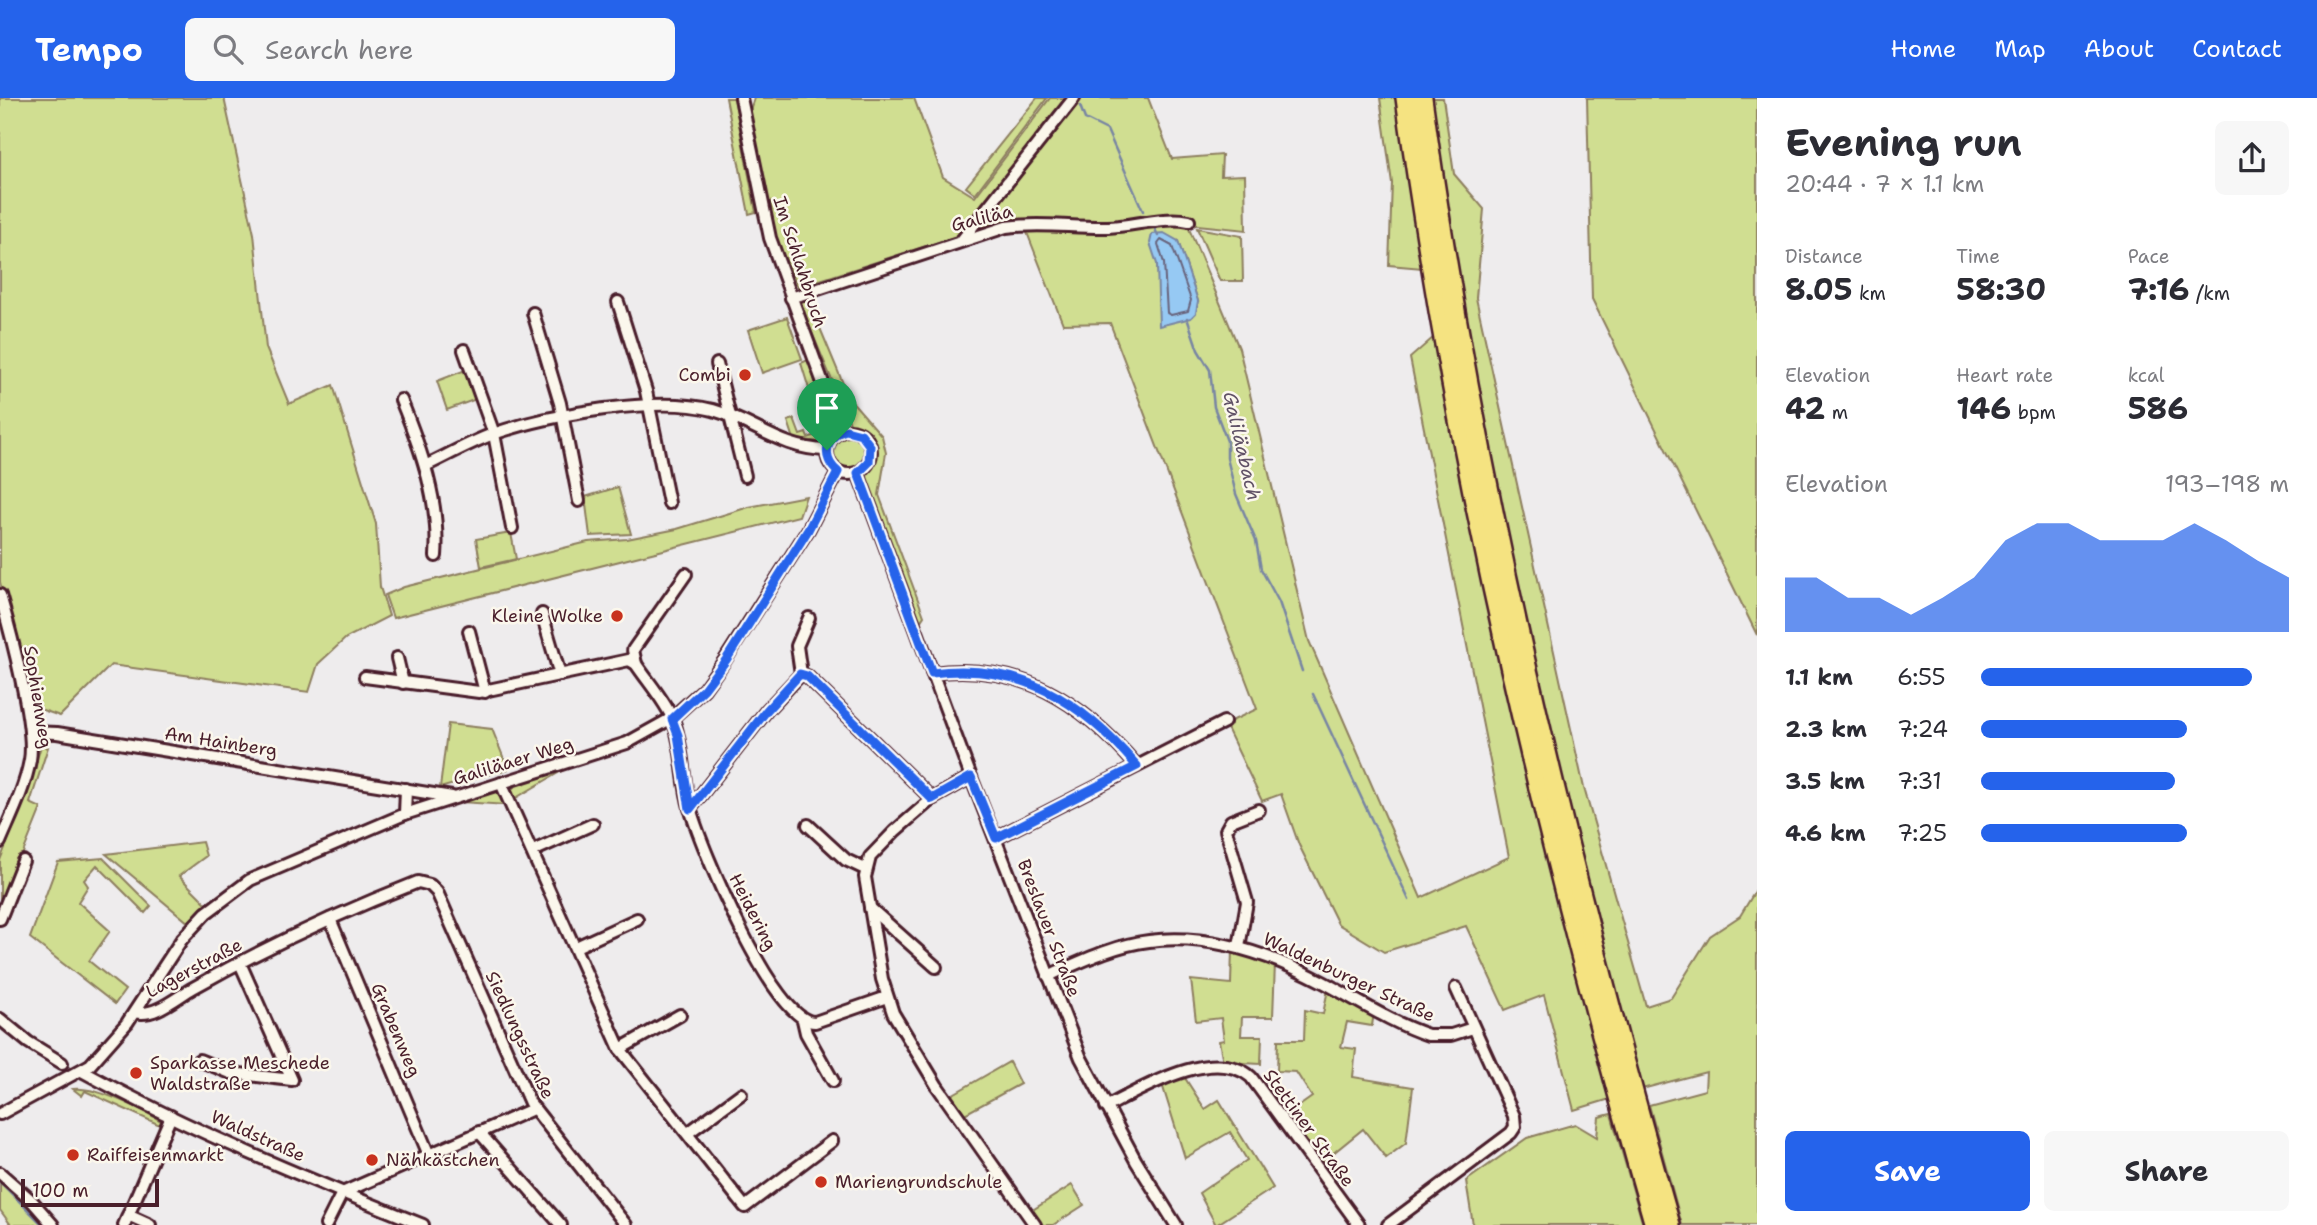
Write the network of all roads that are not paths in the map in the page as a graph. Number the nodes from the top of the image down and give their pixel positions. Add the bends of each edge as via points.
1 (741, 98) edge
2 (1074, 98) edge
3 (1406, 98) edge
4 (1422, 98) edge
5 (1189, 221) dead end
6 (962, 240) junction
7 (792, 298) junction
8 (618, 302) dead end
9 (533, 313) dead end
10 (464, 350) dead end
11 (717, 364) dead end
12 (401, 400) dead end
13 (648, 403) junction
14 (732, 416) junction
15 (563, 418) junction
16 (841, 432) junction
17 (494, 434) junction
18 (827, 450) junction
19 (425, 466) junction
20 (838, 472) junction
21 (858, 473) junction
22 (745, 476) dead end
23 (579, 501) dead end
24 (669, 503) dead end
25 (512, 528) dead end
26 (436, 556) dead end
27 (686, 574) dead end
28 (0, 595) edge
29 (542, 614) dead end
30 (809, 618) dead end
31 (469, 631) dead end
32 (397, 658) dead end
33 (636, 664) junction
34 (932, 673) junction
35 (800, 674) junction
36 (560, 675) junction
37 (365, 677) dead end
38 (403, 683) junction
39 (485, 692) junction
40 (672, 719) junction
41 (1224, 723) dead end
42 (30, 732) junction
43 (1137, 766) junction
44 (971, 777) junction
45 (501, 783) junction
46 (406, 789) junction
47 (454, 797) junction
48 (932, 799) junction
49 (690, 809) junction
50 (1259, 810) dead end
51 (405, 814) junction
52 (593, 824) dead end
53 (808, 825) dead end
54 (996, 838) junction
55 (0, 842) edge
56 (533, 851) junction
57 (23, 861) dead end
58 (865, 869) junction
59 (426, 883) joint
60 (870, 908) junction
61 (0, 919) edge
62 (330, 919) junction
63 (637, 919) dead end
64 (576, 947) junction
65 (1239, 947) junction
66 (240, 963) junction
67 (936, 967) dead end
68 (1048, 976) junction
69 (1456, 988) dead end
70 (887, 998) junction
71 (135, 1012) junction
72 (680, 1014) dead end
73 (0, 1019) edge
74 (803, 1020) junction
75 (1473, 1028) junction
76 (620, 1049) junction
77 (199, 1059) dead end
78 (62, 1063) dead end
79 (82, 1071) junction
80 (833, 1081) dead end
81 (741, 1094) dead end
82 (1105, 1107) junction
83 (533, 1109) junction
84 (0, 1114) edge
85 (171, 1116) junction
86 (479, 1132) junction
87 (688, 1133) junction
88 (832, 1141) dead end
89 (429, 1155) junction
90 (0, 1173) edge
91 (342, 1193) junction
92 (126, 1220) edge
93 (1358, 1224) edge
94 (53, 1225) edge
95 (150, 1225) edge
96 (326, 1225) edge
97 (423, 1225) edge
98 (561, 1225) edge
99 (626, 1225) edge
100 (1035, 1225) edge
101 (1175, 1225) edge
102 (1388, 1225) edge
103 (1655, 1225) edge
104 (1670, 1225) edge

1 - 7 street, Im Schlahbruch via 765,219
2 - 6 street
3 - 103 highway via 1451,378 1511,671 1578,949
4 - 104 highway via 1466,375 1522,654
5 - 6 street, Galiläa via 1099,227 1031,224
6 - 7 street, Galiläa
7 - 16 street, Im Schlahbruch
8 - 13 street
9 - 15 street
10 - 17 street
11 - 14 street
12 - 19 street
13 - 14 street via 687,405
13 - 15 street
13 - 24 street
14 - 18 street via 780,442
14 - 22 street
15 - 17 street
15 - 23 street
16 - 18 street via 831,439
16 - 21 street via 857,432 868,442 869,462
17 - 19 street
17 - 25 street
18 - 20 street via 829,463
19 - 26 street
20 - 21 street
20 - 40 street, Galiläaer Weg via 808,530 726,660
21 - 34 street, Breslauer Straße
27 - 33 street via 633,650
28 - 42 street, Sophienweg
29 - 36 street
30 - 35 street via 797,646
31 - 39 street
32 - 38 street
33 - 36 street via 626,660
33 - 40 street, Heidering
34 - 43 street via 998,674 1042,689 1094,719
34 - 44 street, Breslauer Straße
35 - 48 street
35 - 49 street
36 - 39 street
37 - 38 street
38 - 39 street
40 - 45 street, Galiläaer Weg via 627,743
40 - 49 street, Heidering
41 - 43 street
42 - 46 street, Am Hainberg
42 - 55 street, Sophienweg via 28,768
43 - 54 street
44 - 48 street
44 - 54 street, Breslauer Straße
45 - 47 street, Galiläaer Weg
45 - 56 street
46 - 47 street, Am Hainberg
46 - 51 street
47 - 51 street, Galiläaer Weg
48 - 58 street via 876,849
49 - 74 street, Heidering via 741,933
50 - 65 street via 1231,821 1226,830 1247,902
51 - 71 street, Galiläaer Weg via 250,880 221,900 182,939
52 - 56 street
53 - 58 street via 850,863
54 - 68 street, Breslauer Straße
56 - 64 street
57 - 61 street
58 - 60 street
59 - 62 street, Lagerstraße via 418,882
59 - 83 street, Siedlungsstraße via 437,892
60 - 67 street
60 - 70 street
62 - 66 street, Lagerstraße
62 - 89 street, Grabenweg
63 - 64 street
64 - 76 street
65 - 68 street, Waldenburger Straße via 1147,941 1108,951
65 - 75 street, Waldenburger Straße via 1310,975 1424,1034 1441,1036
66 - 71 street, Lagerstraße via 152,1012
66 - 77 street via 292,1080 231,1073
68 - 82 street, Breslauer Straße
69 - 75 street
70 - 74 street via 815,1022
70 - 100 street via 937,1086
71 - 79 street, Lagerstraße
72 - 76 street
73 - 78 street
74 - 80 street, Heidering
75 - 102 street via 1515,1126
76 - 87 street
79 - 84 street, Lagerstraße
79 - 85 street, Waldstraße
81 - 87 street
82 - 93 street, Stettiner Straße via 1184,1072 1217,1065 1240,1068
82 - 101 street, Breslauer Straße
83 - 86 street
83 - 99 street, Siedlungsstraße
85 - 91 street, Waldstraße
85 - 92 street
86 - 89 street
86 - 98 street
87 - 88 street via 745,1207
89 - 91 street
90 - 94 street
91 - 96 street
91 - 97 street, Waldstraße
92 - 95 street

